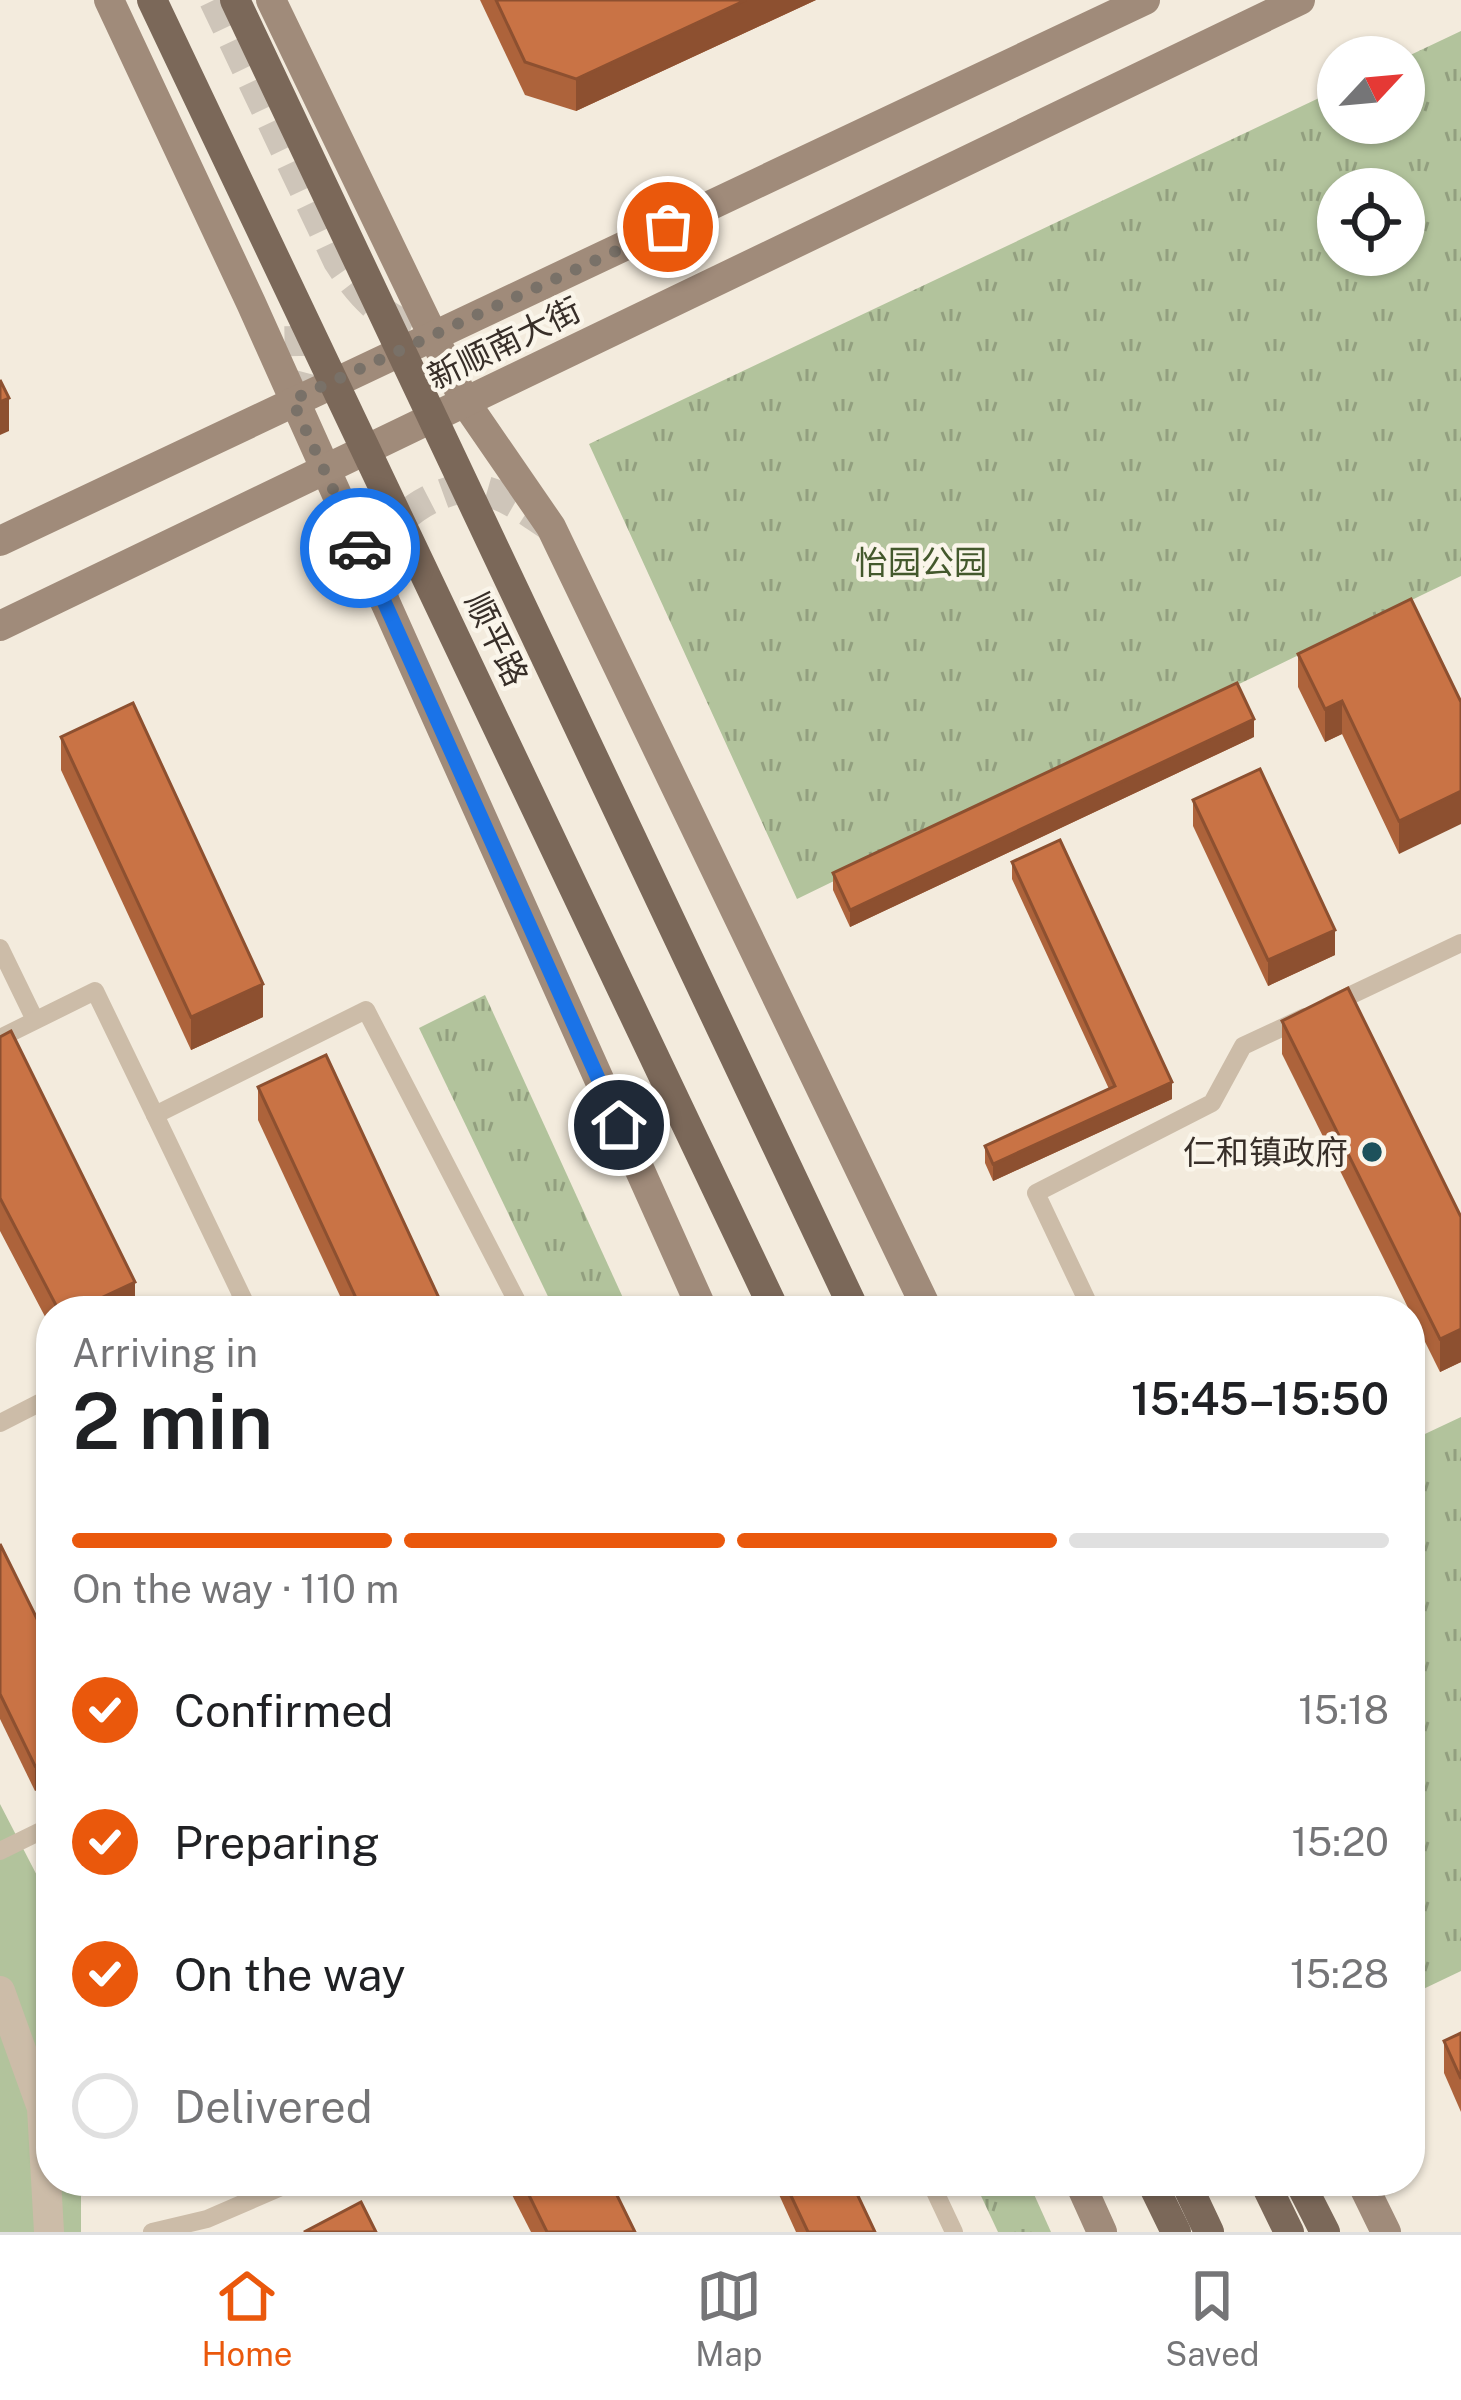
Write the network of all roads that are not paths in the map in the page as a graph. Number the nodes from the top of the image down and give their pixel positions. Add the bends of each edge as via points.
1 (109, 0) edge
2 (152, 0) edge
3 (235, 0) edge
4 (271, 0) edge
5 (1144, 0) edge
6 (1300, 0) edge
7 (433, 335) junction
8 (292, 400) junction
9 (465, 403) junction
10 (324, 468) junction
11 (0, 541) edge
12 (0, 626) edge
13 (1461, 943) edge
14 (0, 949) edge
15 (35, 1021) junction
16 (0, 1038) edge
17 (155, 1115) junction
18 (242, 1296) edge
19 (513, 1296) edge
20 (687, 1296) edge
21 (768, 1296) edge
22 (848, 1296) edge
23 (921, 1296) edge
24 (1085, 1296) edge
25 (36, 1405) edge
26 (0, 1423) edge
27 (36, 1833) edge
28 (0, 1851) edge
29 (0, 1991) edge
30 (36, 2091) edge
31 (47, 2196) edge
32 (260, 2196) edge
33 (937, 2196) edge
34 (1085, 2196) edge
35 (1158, 2196) edge
36 (1192, 2196) edge
37 (1271, 2196) edge
38 (1307, 2196) edge
39 (1368, 2196) edge
40 (49, 2232) edge
41 (152, 2232) edge
42 (954, 2232) edge
43 (1102, 2232) edge
44 (1176, 2232) edge
45 (1209, 2232) edge
46 (1288, 2232) edge
47 (1325, 2232) edge
48 (1386, 2232) edge

1 - 8 street
2 - 21 main road, 顺平路
3 - 22 main road, 顺平路
4 - 7 street
5 - 7 street, 新顺南大街
6 - 9 street, 新顺南大街
7 - 8 street, 新顺南大街
7 - 9 street
8 - 10 street
8 - 11 street, 新顺南大街
9 - 10 street, 新顺南大街
9 - 23 street via 551,527
10 - 12 street, 新顺南大街
10 - 20 street
13 - 24 lane via 1243,1046 1213,1103 1036,1193
14 - 15 lane
15 - 16 lane
15 - 17 lane via 95,991
17 - 18 lane
17 - 19 lane via 366,1010
25 - 26 lane
27 - 28 lane
29 - 30 street
31 - 40 street
32 - 41 lane
33 - 42 lane
34 - 43 street
35 - 44 main road
36 - 45 main road
37 - 46 main road
38 - 47 main road
39 - 48 street

